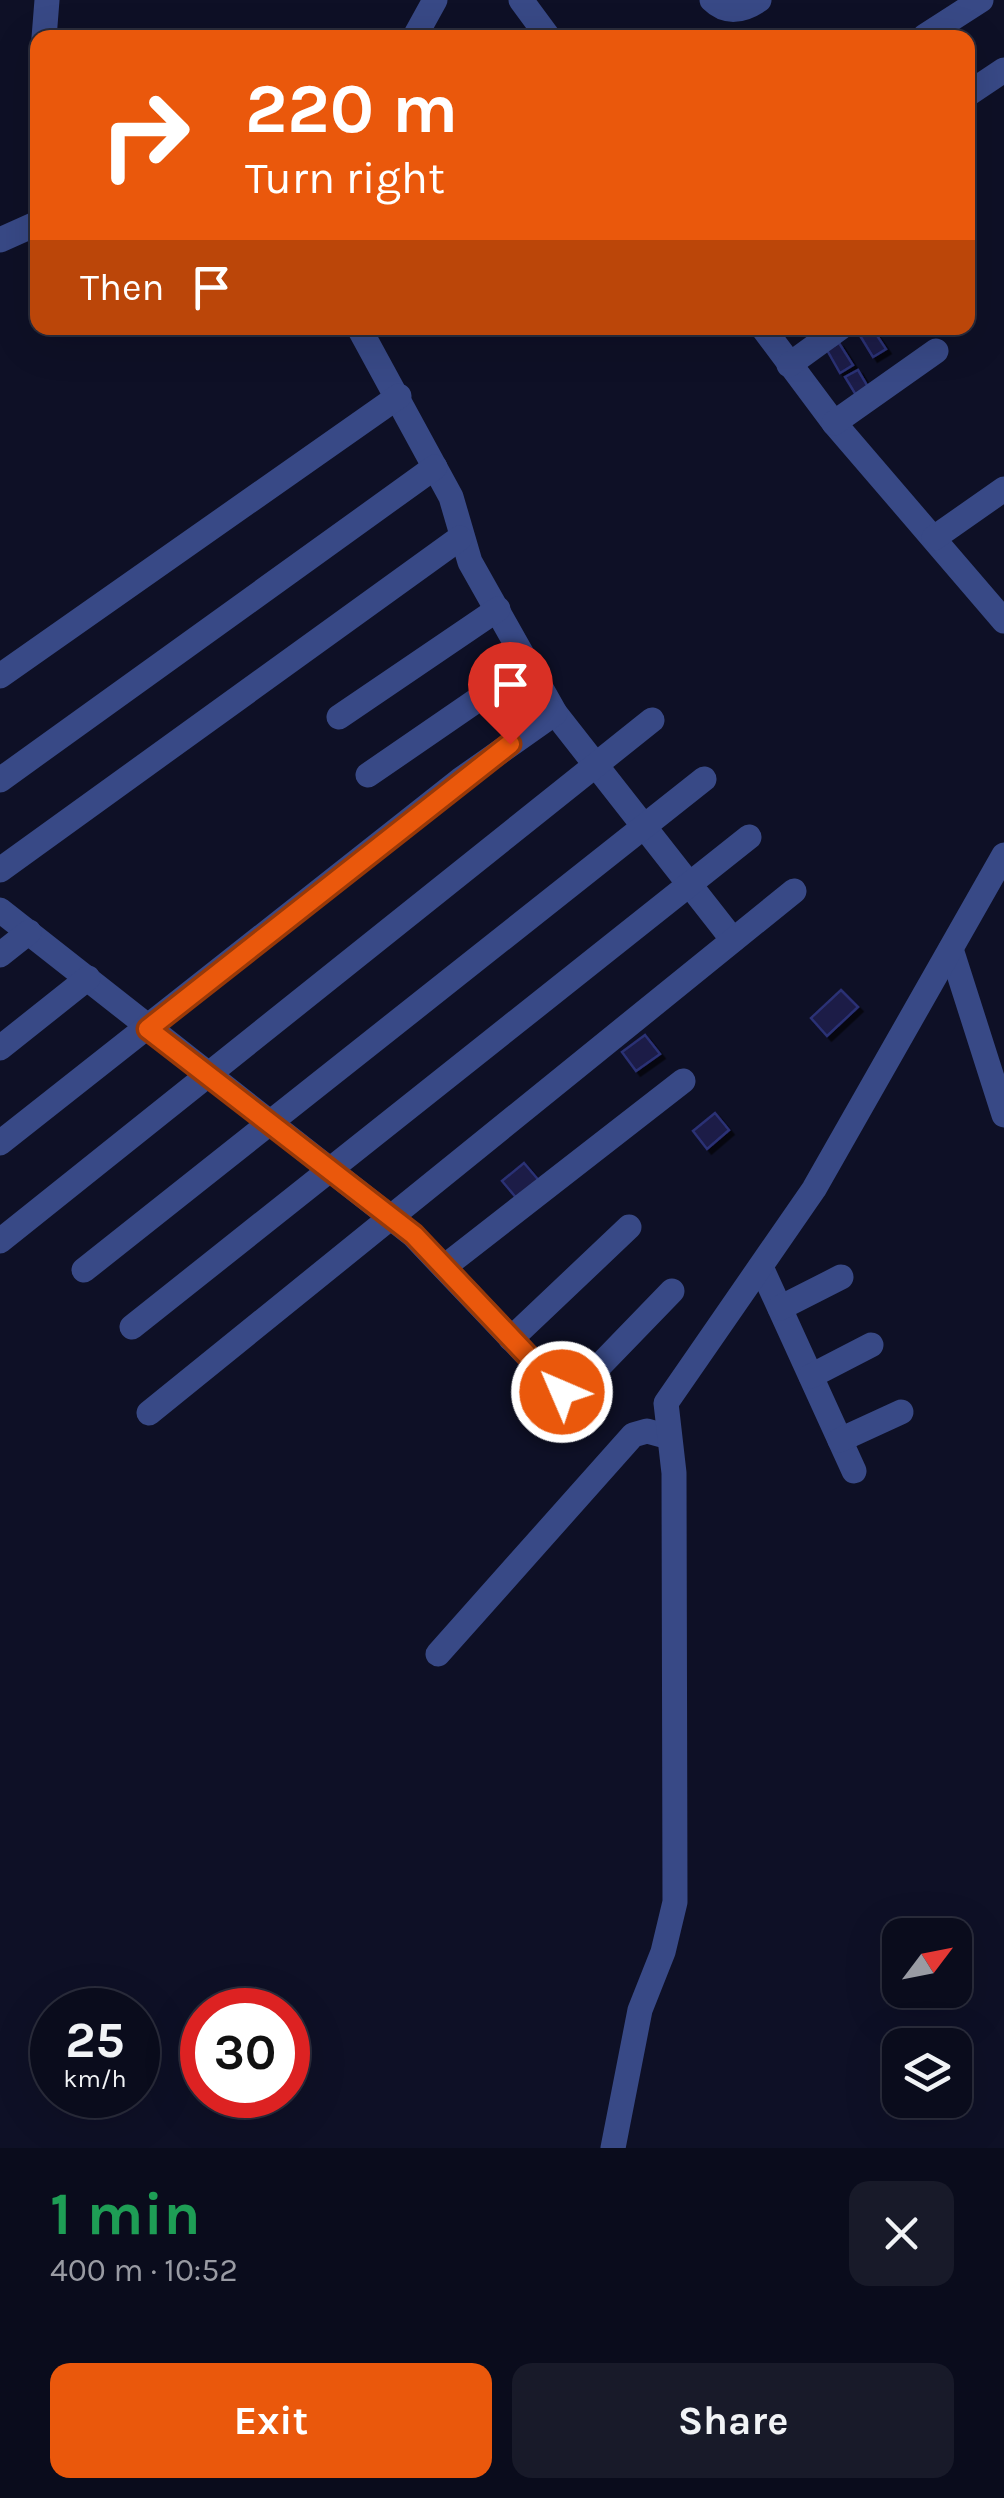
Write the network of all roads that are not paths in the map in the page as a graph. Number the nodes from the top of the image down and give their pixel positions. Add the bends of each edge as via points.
1 (47, 0) edge
2 (435, 0) edge
3 (521, 0) edge
4 (712, 0) edge
5 (759, 0) edge
6 (980, 0) edge
7 (45, 30) edge
8 (418, 30) edge
9 (543, 30) edge
10 (935, 30) edge
11 (1004, 70) edge
12 (975, 89) edge
13 (30, 227) edge
14 (0, 240) edge
15 (363, 335) edge
16 (769, 335) edge
17 (830, 335) edge
18 (936, 351) dead end
19 (789, 365) junction
20 (398, 396) junction
21 (834, 424) junction
22 (435, 466) junction
23 (1004, 489) edge
24 (460, 538) junction
25 (934, 538) junction
26 (1000, 608) edge
27 (498, 609) junction
28 (528, 665) junction
29 (0, 676) edge
30 (555, 713) junction
31 (339, 717) dead end
32 (652, 720) dead end
33 (598, 768) junction
34 (368, 775) dead end
35 (704, 779) dead end
36 (0, 780) edge
37 (644, 826) junction
38 (749, 837) dead end
39 (1004, 855) edge
40 (0, 870) edge
41 (688, 884) junction
42 (794, 891) dead end
43 (0, 910) edge
44 (28, 932) junction
45 (733, 940) junction
46 (951, 950) junction
47 (0, 954) edge
48 (88, 978) junction
49 (148, 1029) junction
50 (0, 1048) edge
51 (210, 1077) junction
52 (682, 1081) dead end
53 (1004, 1116) edge
54 (268, 1123) junction
55 (0, 1142) edge
56 (330, 1169) junction
57 (392, 1217) junction
58 (630, 1227) dead end
59 (0, 1242) edge
60 (444, 1266) junction
61 (761, 1267) junction
62 (84, 1270) dead end
63 (841, 1277) dead end
64 (672, 1292) dead end
65 (780, 1308) junction
66 (132, 1327) dead end
67 (511, 1340) junction
68 (871, 1345) dead end
69 (810, 1376) junction
70 (150, 1412) dead end
71 (900, 1412) dead end
72 (669, 1437) junction
73 (840, 1440) junction
74 (854, 1471) dead end
75 (438, 1654) dead end
76 (613, 2148) edge

1 - 7 street
2 - 8 street
3 - 9 street
4 - 5 street via 737,10
6 - 10 street
11 - 12 street
13 - 14 street
15 - 20 street
16 - 19 street
17 - 19 street
18 - 21 street
19 - 21 street
20 - 22 street
20 - 29 street
21 - 25 street
22 - 24 street
22 - 36 street
23 - 25 street
24 - 27 street
24 - 40 street
25 - 26 street
27 - 28 street
27 - 31 street
28 - 30 street
28 - 34 street
30 - 33 street
30 - 49 street via 460,780
32 - 33 street
33 - 37 street
33 - 51 street
35 - 37 street
37 - 41 street
37 - 54 street
38 - 41 street
39 - 46 street
41 - 45 street
41 - 56 street
42 - 45 street
43 - 44 street
44 - 47 street
44 - 48 street
45 - 57 street
46 - 53 street
46 - 61 street via 814,1189
48 - 49 street
48 - 50 street
49 - 51 street
49 - 55 street
51 - 54 street
51 - 59 street
52 - 60 street
54 - 56 street
54 - 62 street
56 - 57 street
56 - 66 street
57 - 60 street
57 - 70 street
58 - 67 street
60 - 67 street
61 - 65 street
61 - 72 street via 666,1403
63 - 65 street
64 - 67 street via 572,1391 555,1387
65 - 69 street
68 - 69 street
69 - 73 street
71 - 73 street
72 - 75 street via 633,1435
72 - 76 street via 675,1902 640,2010
73 - 74 street

